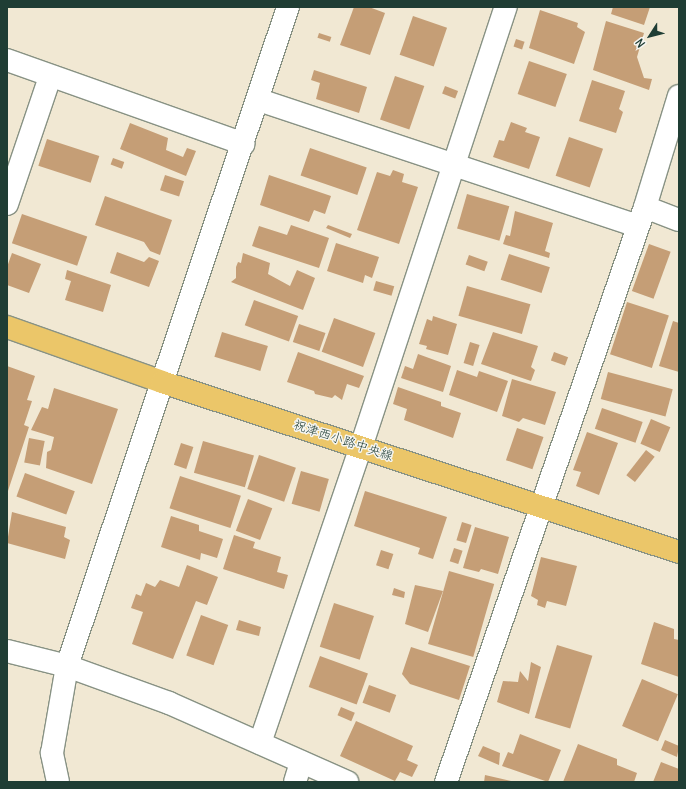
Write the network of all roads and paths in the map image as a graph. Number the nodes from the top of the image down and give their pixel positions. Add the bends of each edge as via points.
1 (288, 7) edge
2 (506, 7) edge
3 (7, 60) edge
4 (50, 77) junction
5 (679, 96) edge
6 (259, 100) junction
7 (244, 144) junction
8 (454, 165) junction
9 (7, 204) edge
10 (642, 216) junction
11 (679, 220) edge
12 (7, 327) edge
13 (162, 382) junction
14 (362, 447) junction
15 (540, 505) junction
16 (677, 549) edge
17 (7, 650) edge
18 (67, 666) junction
19 (260, 743) junction
20 (298, 772) edge
21 (58, 782) edge
22 (347, 782) edge
23 (446, 782) edge

1 - 6 street
2 - 8 street
3 - 4 street
4 - 7 street
4 - 9 street
5 - 10 street
6 - 7 street
6 - 8 street
7 - 13 street
8 - 10 street
8 - 14 street
10 - 11 street
10 - 15 street
12 - 13 main road, 祝津西小路中央線
13 - 14 main road, 祝津西小路中央線
13 - 18 street
14 - 15 main road, 祝津西小路中央線
14 - 19 street
15 - 16 main road, 祝津西小路中央線
15 - 23 street
17 - 18 street
18 - 19 street via 169,703
18 - 21 street via 52,753
19 - 20 street
20 - 22 street

